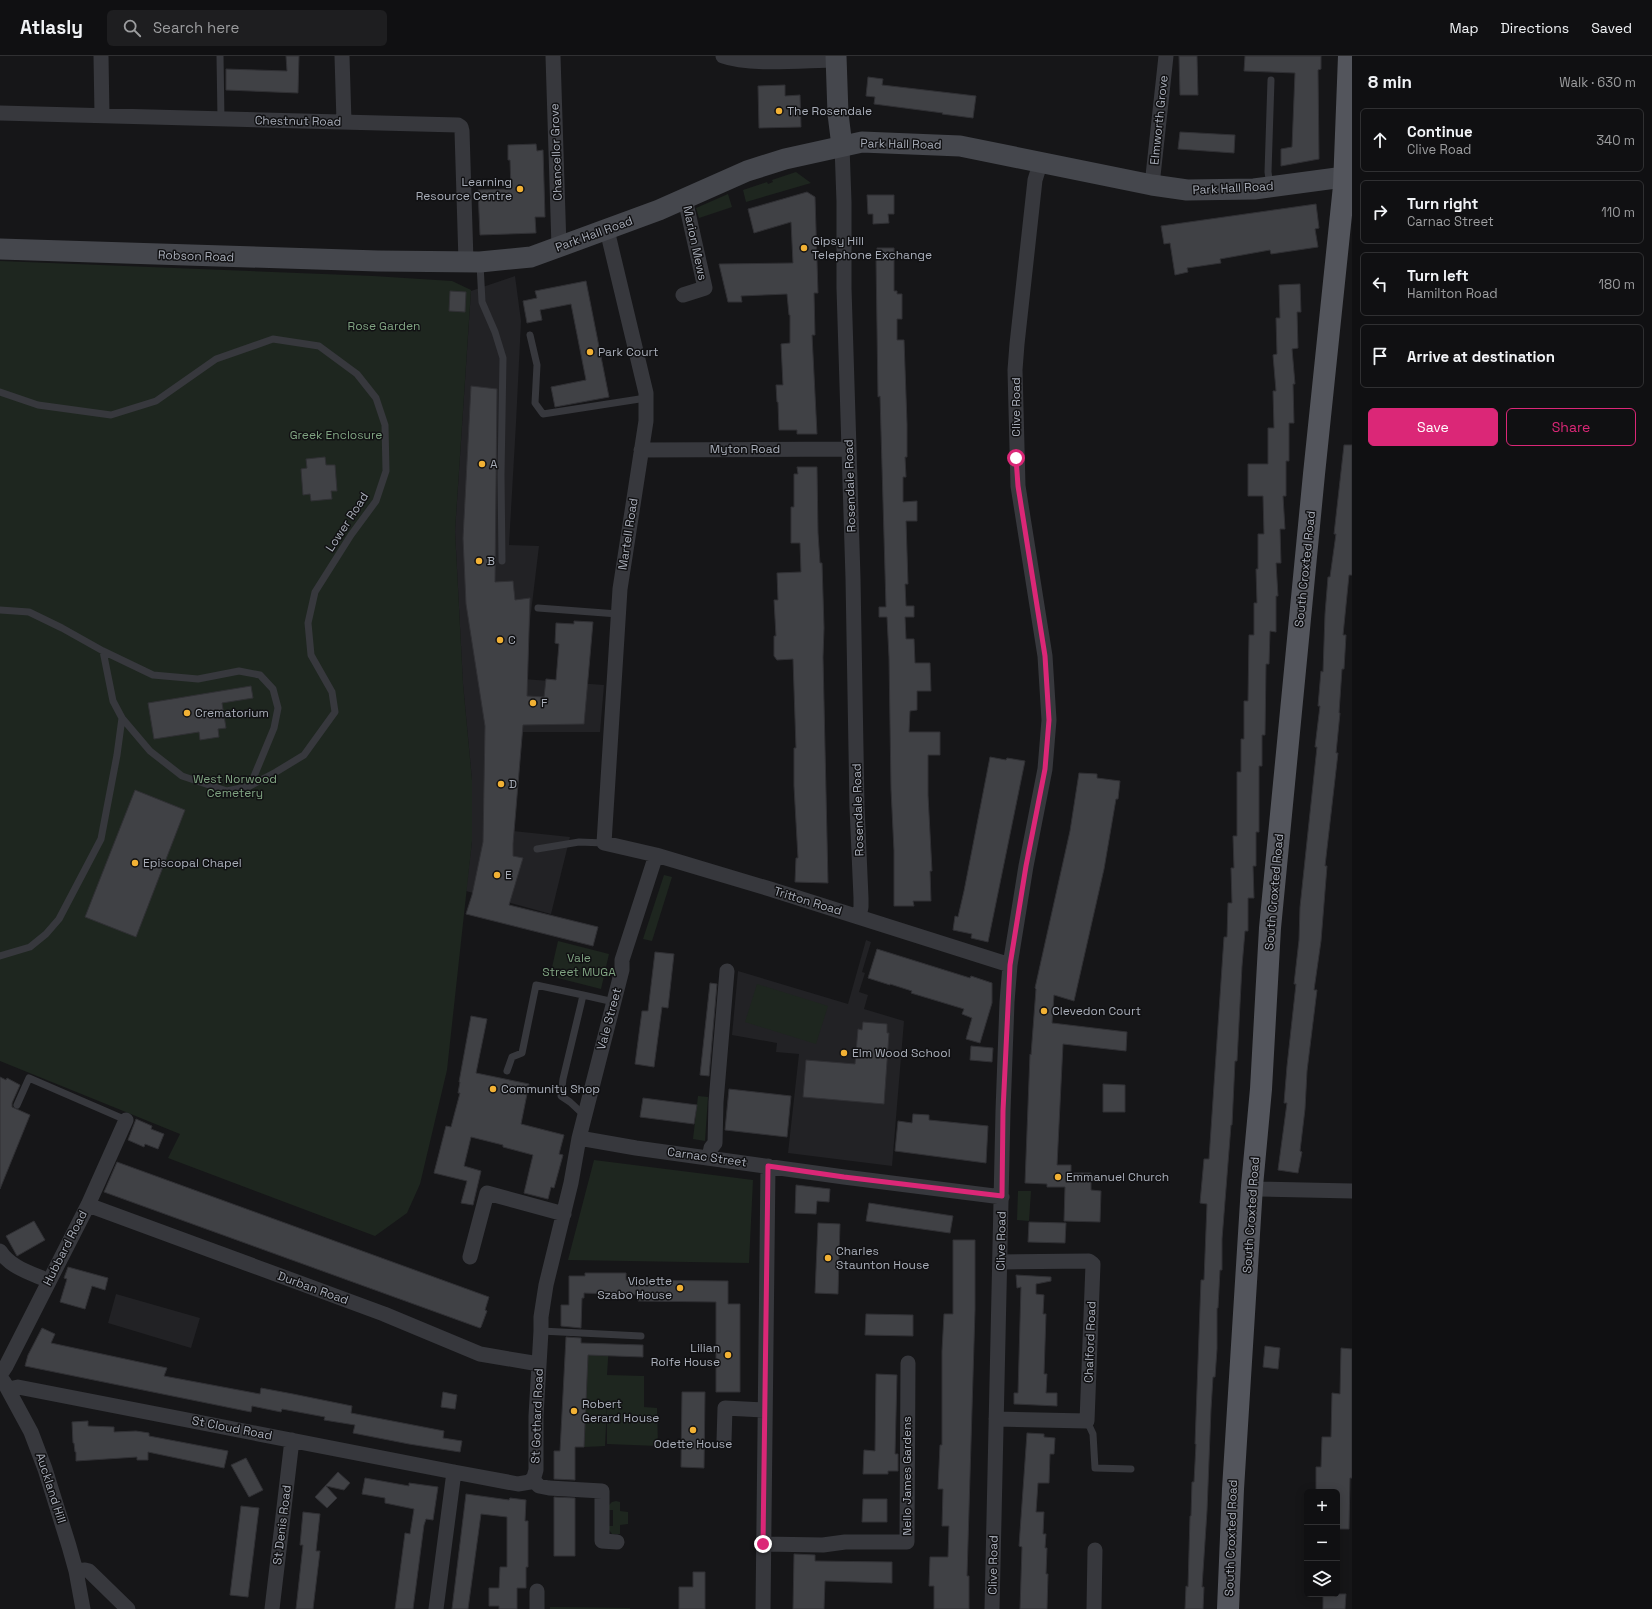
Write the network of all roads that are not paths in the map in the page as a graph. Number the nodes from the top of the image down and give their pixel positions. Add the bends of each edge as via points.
1 (101, 56) edge
2 (220, 56) edge
3 (342, 56) edge
4 (553, 56) edge
5 (723, 56) edge
6 (1166, 56) edge
7 (836, 58) edge
8 (1350, 69) edge
9 (1271, 80) dead end
10 (0, 113) edge
11 (102, 115) junction
12 (221, 119) junction
13 (344, 122) junction
14 (842, 146) junction
15 (1041, 161) junction
16 (1348, 176) edge
17 (1152, 185) junction
18 (1270, 187) junction
19 (685, 199) junction
20 (607, 230) junction
21 (558, 247) junction
22 (0, 249) edge
23 (391, 261) joint
24 (473, 262) junction
25 (683, 295) dead end
26 (530, 336) dead end
27 (0, 392) edge
28 (646, 398) junction
29 (848, 449) junction
30 (641, 450) junction
31 (502, 561) dead end
32 (538, 608) dead end
33 (0, 610) edge
34 (618, 614) junction
35 (103, 651) junction
36 (122, 718) junction
37 (250, 786) junction
38 (604, 843) junction
39 (537, 849) dead end
40 (656, 855) junction
41 (859, 916) junction
42 (0, 956) edge
43 (1010, 965) junction
44 (727, 971) dead end
45 (583, 995) junction
46 (614, 1002) junction
47 (507, 1071) dead end
48 (17, 1105) dead end
49 (585, 1116) junction
50 (126, 1120) joint
51 (579, 1138) junction
52 (709, 1158) junction
53 (768, 1166) junction
54 (1252, 1186) junction
55 (1352, 1191) edge
56 (1002, 1196) junction
57 (88, 1205) junction
58 (564, 1214) junction
59 (0, 1251) edge
60 (470, 1257) dead end
61 (1000, 1262) junction
62 (49, 1281) junction
63 (541, 1332) junction
64 (641, 1336) dead end
65 (908, 1363) dead end
66 (539, 1364) junction
67 (0, 1374) edge
68 (8, 1389) junction
69 (764, 1410) junction
70 (996, 1419) junction
71 (1088, 1421) junction
72 (292, 1440) junction
73 (724, 1441) dead end
74 (1131, 1469) dead end
75 (454, 1472) junction
76 (533, 1480) junction
77 (617, 1542) dead end
78 (763, 1544) junction
79 (1095, 1550) dead end
80 (76, 1572) junction
81 (537, 1591) dead end
82 (83, 1609) edge
83 (128, 1609) edge
84 (272, 1609) edge
85 (436, 1609) edge
86 (537, 1609) edge
87 (763, 1609) edge
88 (992, 1609) edge
89 (1094, 1609) edge
90 (1228, 1609) edge

1 - 11 street
2 - 12 lane
3 - 13 street
4 - 21 street, Chancellor Grove
5 - 7 street via 733,60 759,61
6 - 17 street, Elmworth Grove
7 - 14 street, Rosendale Road
8 - 16 main road, South Croxted Road
9 - 18 lane via 1268,172
10 - 11 street, Chestnut Road
11 - 12 street, Chestnut Road
12 - 13 street, Chestnut Road
13 - 24 street, Chestnut Road via 461,127
14 - 15 street, Park Hall Road via 862,142 960,146
14 - 19 street, Park Hall Road via 785,159 748,171
14 - 29 street, Rosendale Road
15 - 17 street, Park Hall Road
15 - 43 street, Clive Road via 1036,180 1017,344 1016,442 1018,486 1045,656 1049,720 1045,769
16 - 18 street, Park Hall Road
16 - 54 main road, South Croxted Road via 1270,928 1261,1089
17 - 18 street, Park Hall Road via 1187,190
19 - 20 street, Park Hall Road
19 - 25 street, Marion Mews via 705,288
20 - 21 street, Park Hall Road
20 - 28 street, Martell Road
21 - 24 street, Park Hall Road via 531,257
22 - 23 street, Robson Road
23 - 24 street, Park Hall Road
24 - 31 lane via 482,302 503,358
26 - 28 lane via 537,365 535,403 543,414
27 - 37 lane, Lower Road via 38,405 111,415 156,401 216,359 273,339 319,346 357,374 376,398 385,425 386,471 376,500 316,592 308,623 311,655 332,692 335,712 304,755
28 - 30 street, Martell Road via 646,421
29 - 30 street, Myton Road
29 - 41 street, Rosendale Road via 861,898
30 - 34 street, Martell Road
32 - 34 lane
33 - 35 lane via 29,612
34 - 38 street, Martell Road
35 - 36 lane, Lower Road via 113,701
35 - 37 lane via 153,675 198,679 239,671 260,675 273,689 278,708 274,728
36 - 37 lane, Lower Road via 150,751 182,776 227,791
36 - 42 lane via 101,838 59,919 30,947
38 - 39 lane via 579,842
38 - 40 street, Tritton Road
40 - 41 street, Tritton Road
40 - 46 street, Vale Street via 622,960
41 - 43 street, Tritton Road
43 - 56 street, Clive Road
44 - 52 street via 715,1143 710,1148
45 - 46 lane
45 - 47 lane via 536,985 522,1052 512,1057
45 - 49 lane via 561,1096
46 - 49 street, Vale Street
48 - 50 lane via 29,1078
49 - 51 street, Vale Street
50 - 57 street, Hubbard Road
51 - 52 street, Carnac Street
51 - 58 street, St Gothard Road
52 - 53 street, Carnac Street
53 - 56 street, Carnac Street
53 - 69 street
54 - 55 street via 1264,1189
54 - 90 main road, South Croxted Road
56 - 61 street, Clive Road
57 - 62 street, Hubbard Road
57 - 66 street, Durban Road via 384,1314 480,1354
58 - 60 street via 487,1193
58 - 63 street, St Gothard Road via 546,1285
59 - 62 street via 12,1264
61 - 70 street, Clive Road
61 - 71 street, Chalford Road via 1089,1261 1093,1264
62 - 67 street, Hubbard Road
63 - 64 lane
63 - 66 street, St Gothard Road
65 - 78 street, Nello James Gardens via 907,1542
66 - 76 street, St Gothard Road via 536,1470
67 - 68 street, Auckland Hill
68 - 72 street, St Cloud Road via 18,1387
68 - 80 street, Auckland Hill via 38,1449
69 - 73 street via 725,1408
69 - 78 street
70 - 71 street
70 - 88 street, Clive Road
71 - 74 lane via 1093,1434 1095,1468
72 - 75 street, St Cloud Road
72 - 84 street, St Denis Road
75 - 76 street, St Gothard Road via 518,1484 527,1484
75 - 85 street
76 - 77 street via 539,1486 549,1488 602,1491 602,1541
78 - 87 street
79 - 89 street
80 - 82 street, Auckland Hill
80 - 83 street via 90,1571
81 - 86 street

